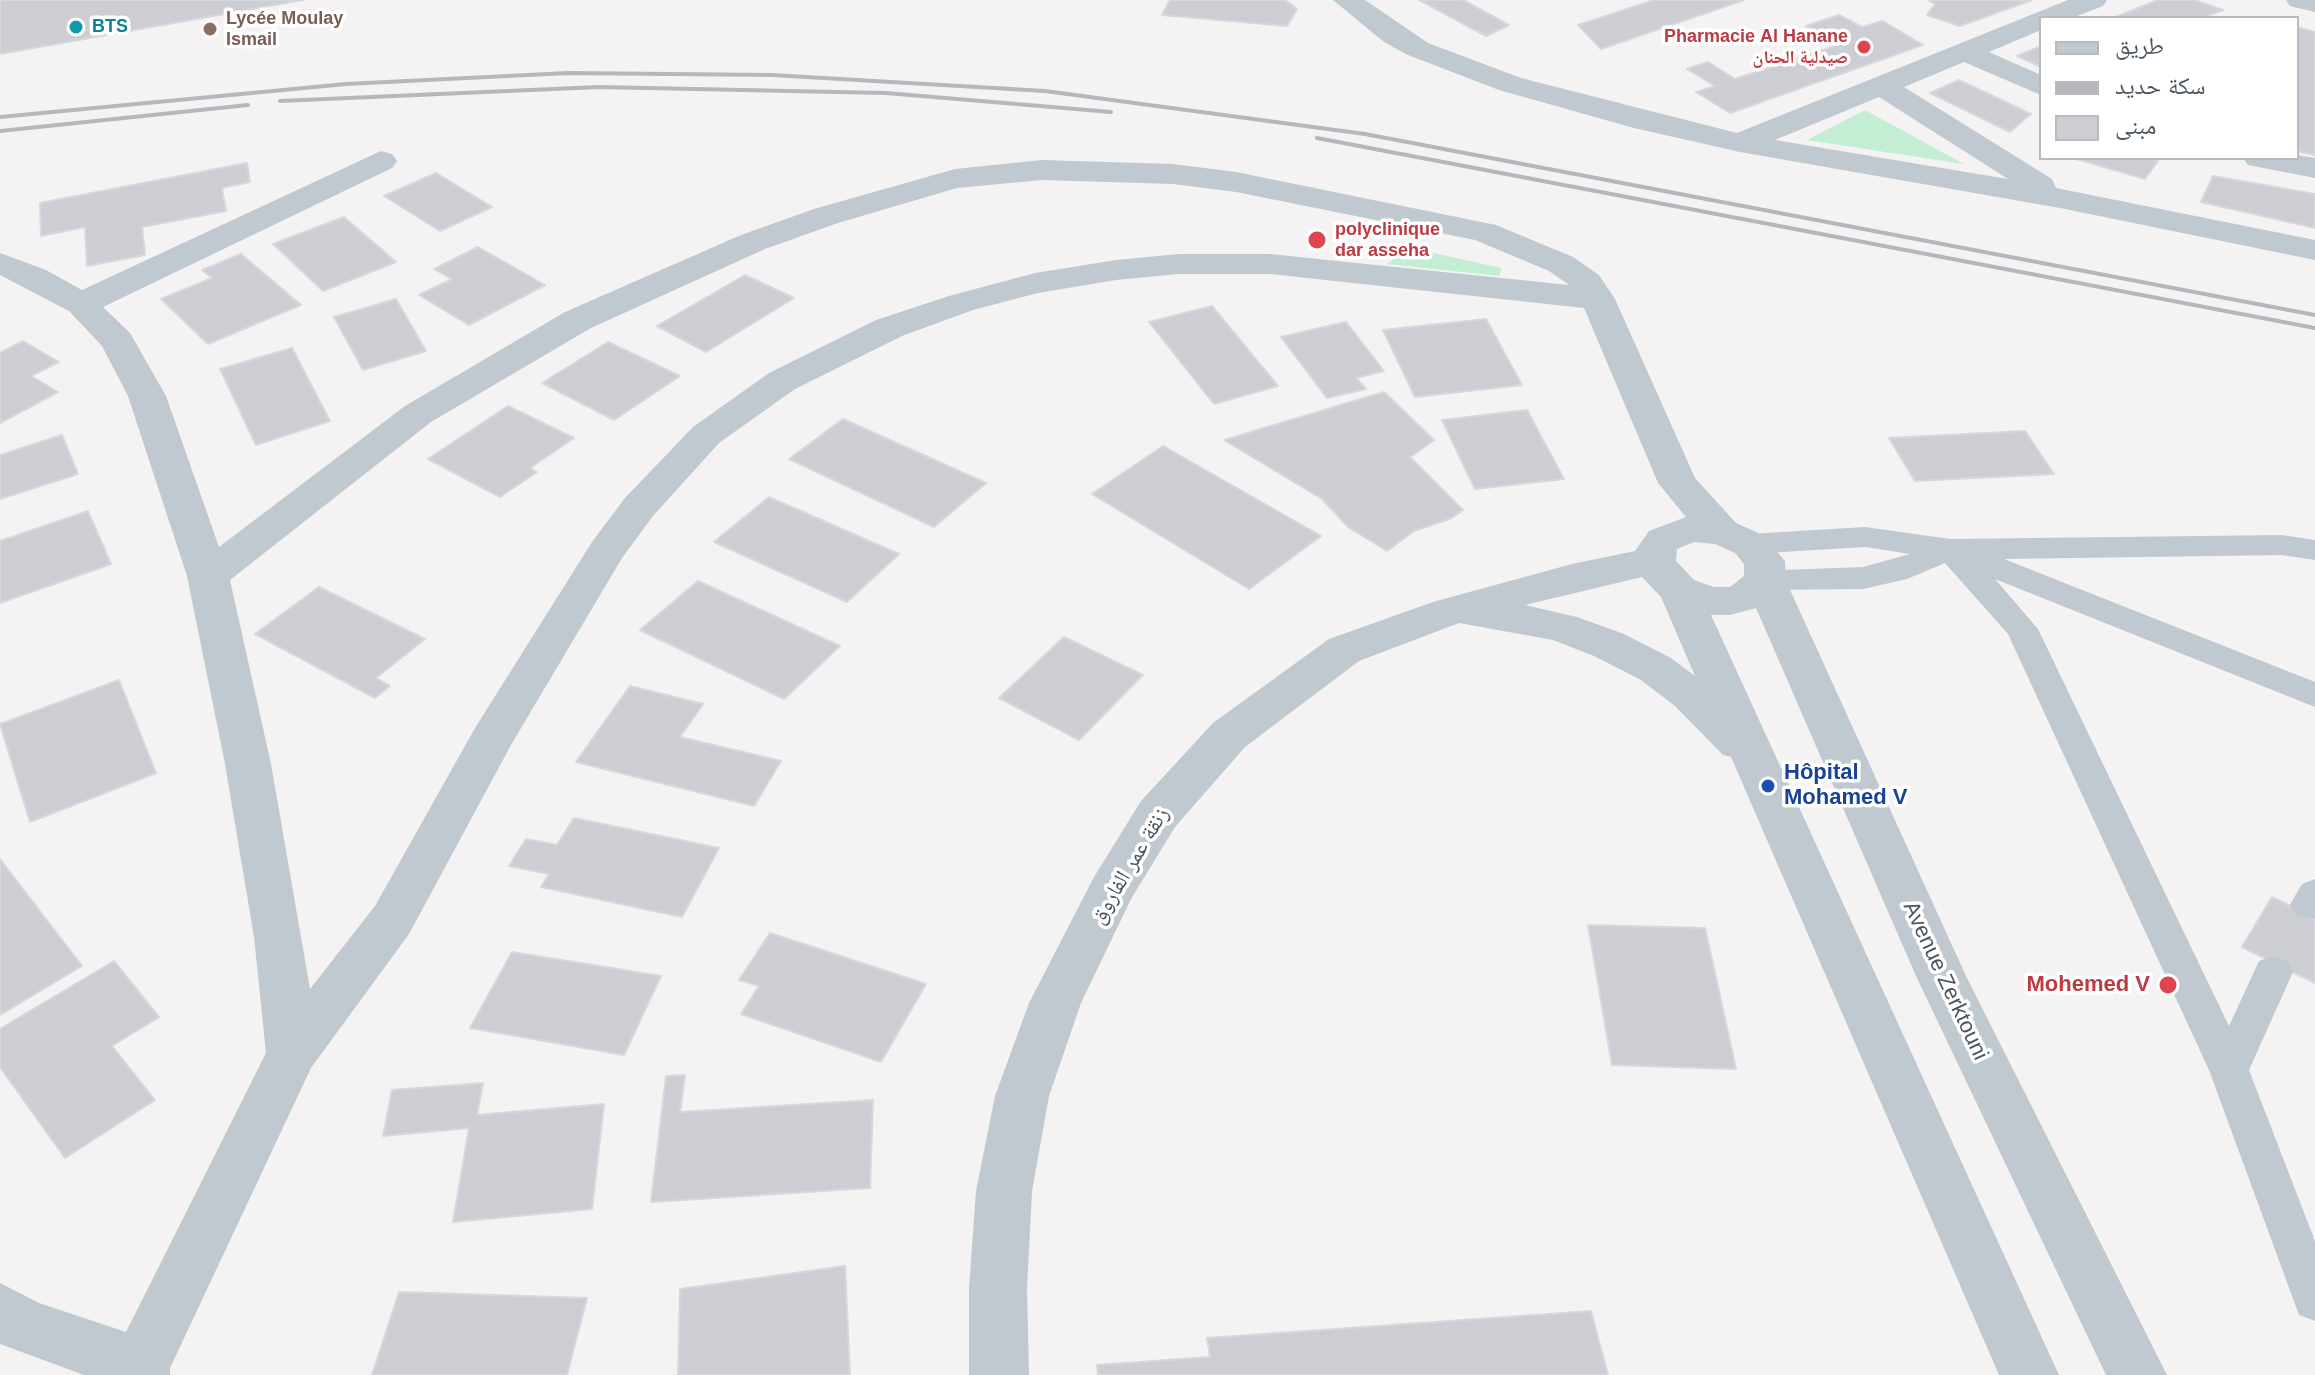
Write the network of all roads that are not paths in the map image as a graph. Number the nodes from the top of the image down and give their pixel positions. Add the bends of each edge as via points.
1 (1347, 0) edge
2 (2093, 0) edge
3 (2300, 0) edge
4 (2315, 4) edge
5 (2052, 16) edge
6 (2039, 21) edge
7 (1964, 51) junction
8 (1880, 85) junction
9 (2039, 85) edge
10 (1740, 143) junction
11 (2270, 160) edge
12 (381, 161) dead end
13 (2315, 168) edge
14 (2060, 198) junction
15 (2315, 250) edge
16 (0, 263) edge
17 (1598, 299) junction
18 (81, 304) junction
19 (1678, 483) junction
20 (1950, 549) junction
21 (2315, 550) edge
22 (1750, 559) junction
23 (1670, 561) junction
24 (208, 576) junction
25 (1448, 612) junction
26 (2315, 695) edge
27 (1760, 767) junction
28 (2273, 972) dead end
29 (292, 1053) junction
30 (2229, 1070) junction
31 (2315, 1300) edge
32 (0, 1311) edge
33 (140, 1370) edge
34 (999, 1375) edge
35 (2029, 1375) edge
36 (2137, 1375) edge

1 - 10 street via 1394,36 1457,65 1557,98
2 - 5 street
3 - 4 street
6 - 7 street
7 - 8 street
7 - 9 street
8 - 10 street
8 - 14 street
10 - 14 street
11 - 13 street
12 - 18 street
14 - 15 street
16 - 18 street
17 - 19 street
17 - 24 street via 1587,282 1561,264 1484,232 1236,182 1105,170 955,179 753,242 578,320 418,414
17 - 29 street via 1270,264 1116,270 1035,283 961,303 889,328 782,381 706,435 614,540 491,740 392,920
18 - 24 street via 117,341 147,396
19 - 22 street, Avenue Zerktouni
19 - 23 street via 1680,517
20 - 21 lane via 2282,545
20 - 22 lane via 1896,572 1863,578
20 - 26 lane
20 - 30 lane via 2022,629
22 - 23 street, زنقة عمر الفاروق via 1705,529
22 - 23 street via 1746,597 1730,601 1712,601
22 - 36 street, Avenue Zerktouni via 1941,976
23 - 25 street, زنقة عمر الفاروق via 1572,578
23 - 27 street
24 - 29 street via 279,937
25 - 27 street via 1535,621 1609,645 1691,695
25 - 34 street, زنقة عمر الفاروق via 1344,650 1229,735 1158,814 1111,891 1055,1003 1022,1096 1004,1191
27 - 35 street
28 - 30 lane
29 - 33 street
30 - 31 lane
32 - 33 street via 22,1325

